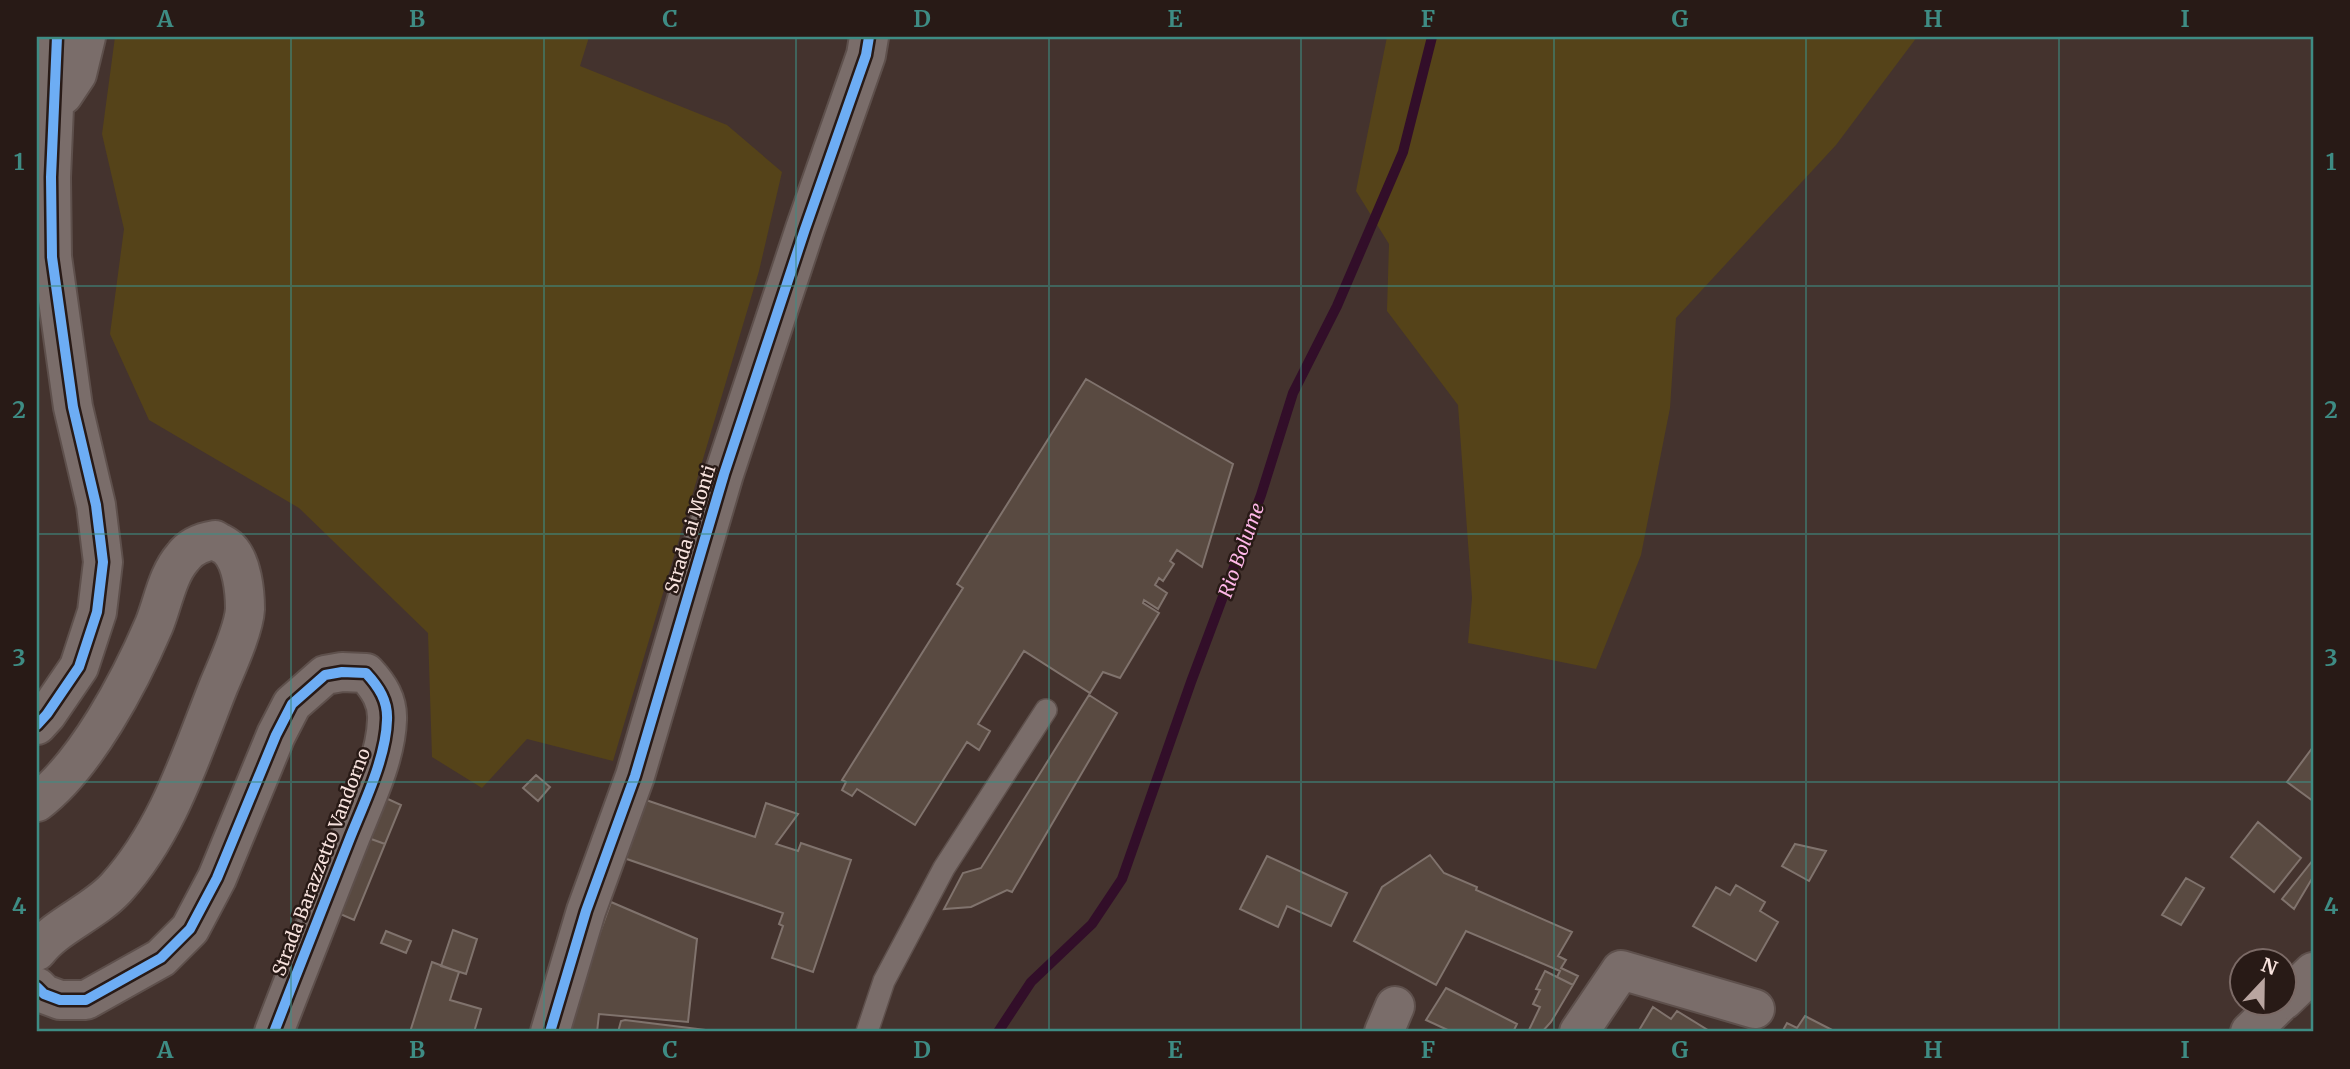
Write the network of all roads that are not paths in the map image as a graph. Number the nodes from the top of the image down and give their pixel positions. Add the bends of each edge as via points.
1 (57, 37) edge
2 (86, 37) edge
3 (869, 37) edge
4 (53, 108) junction
5 (1046, 710) dead end
6 (37, 725) edge
7 (37, 802) edge
8 (37, 951) edge
9 (2313, 972) edge
10 (2298, 986) edge
11 (37, 987) edge
12 (1755, 1009) dead end
13 (2267, 1016) edge
14 (274, 1032) edge
15 (550, 1032) edge
16 (867, 1032) edge
17 (1578, 1032) edge
18 (2250, 1032) edge

1 - 4 street
2 - 4 street via 77,74
3 - 15 street, Strada ai Monti via 724,474 635,776 586,911
4 - 6 street via 52,257 103,562 97,612 79,667
5 - 16 lane via 944,868 884,981
7 - 8 street via 93,738 125,684 183,557 200,542 215,540 230,549 239,567 245,613 173,800 147,849 114,890
9 - 10 street
11 - 14 street, Strada Barazzetto Vandorno via 60,1000 86,1000 161,958 190,929 217,878 292,704 326,675 366,673 385,701 385,744
12 - 17 street via 1621,970
13 - 18 street

